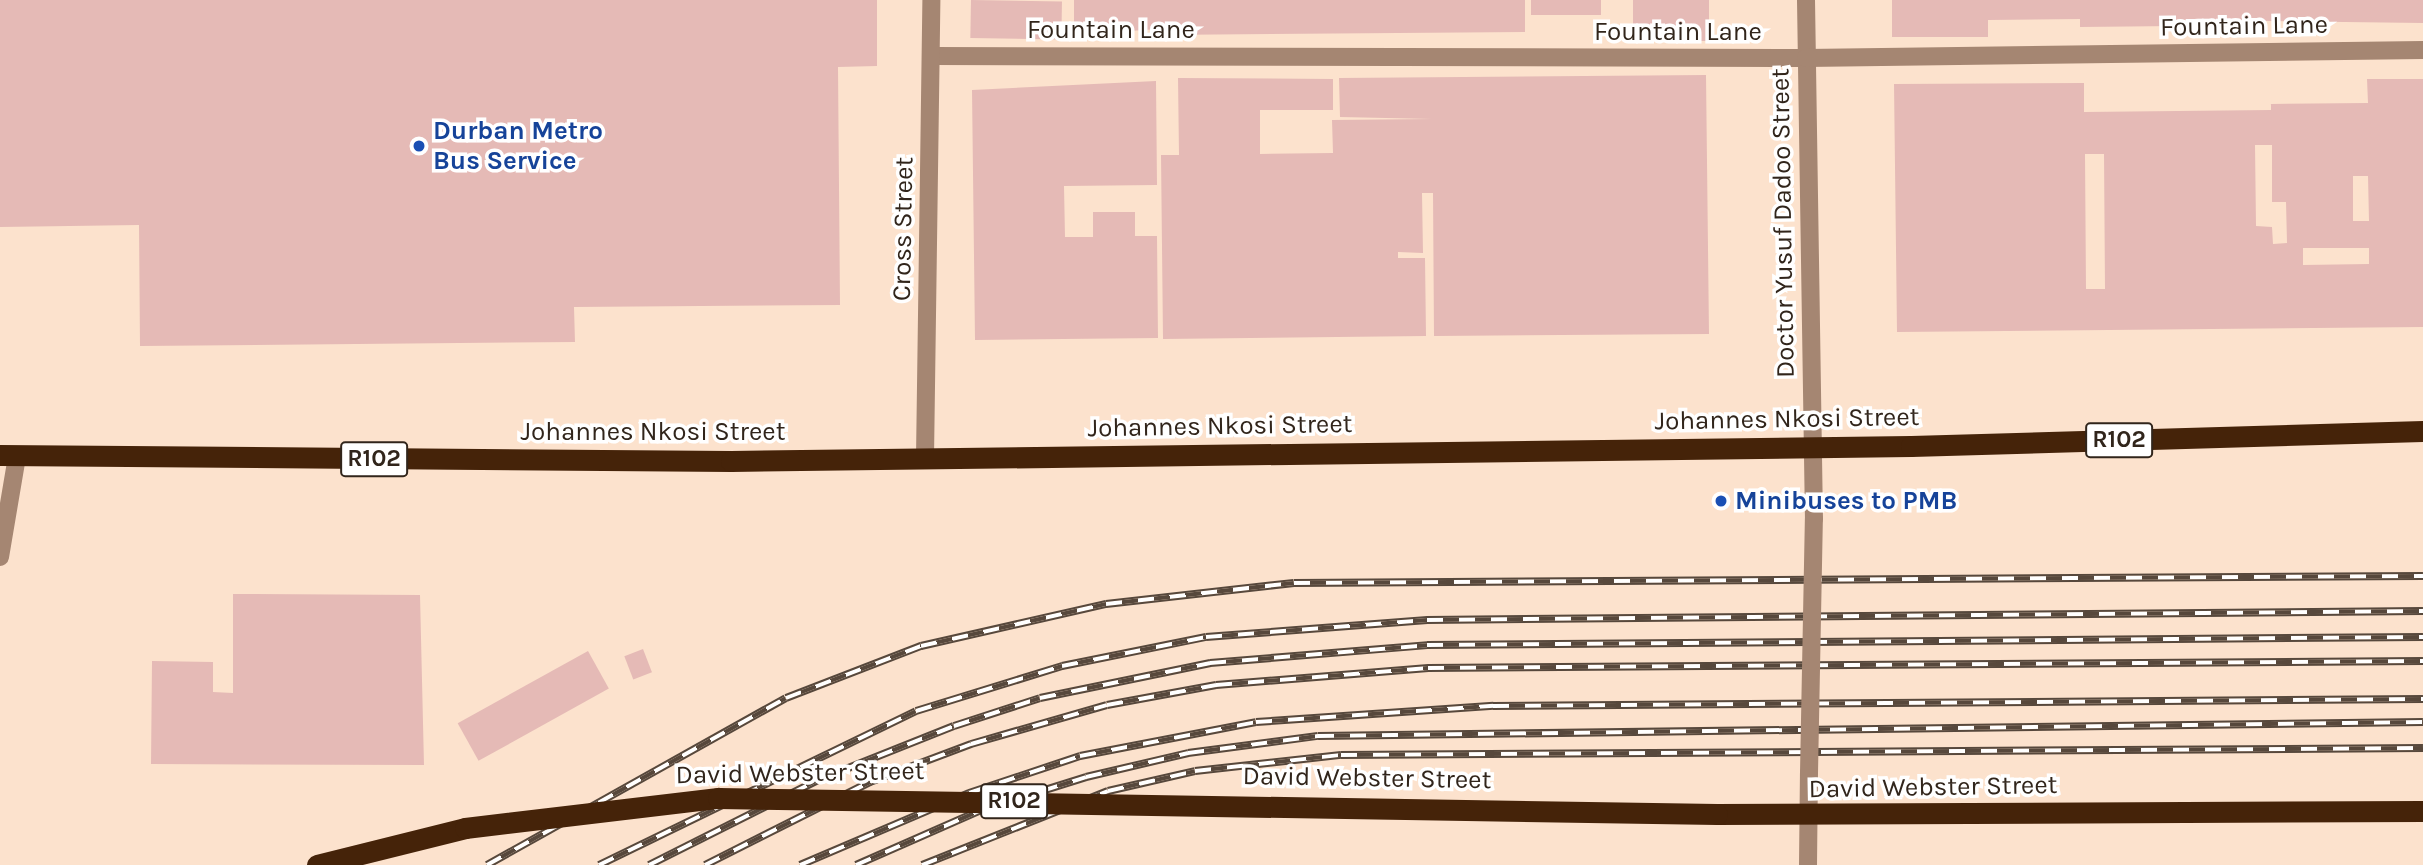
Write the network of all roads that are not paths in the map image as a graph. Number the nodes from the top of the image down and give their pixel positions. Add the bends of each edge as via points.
1 (931, 0) edge
2 (1805, 0) edge
3 (2423, 50) edge
4 (932, 56) junction
5 (1806, 58) junction
6 (2423, 431) edge
7 (1814, 447) junction
8 (9, 456) edge
9 (925, 458) junction
10 (0, 556) edge
11 (2423, 811) edge
12 (1808, 816) junction
13 (317, 865) edge
14 (1808, 865) edge

1 - 4 street, Cross Street
2 - 5 street, Doctor Yusuf Dadoo Street
3 - 5 street, Fountain Lane
4 - 5 street, Fountain Lane
4 - 9 street, Cross Street
5 - 7 street, Doctor Yusuf Dadoo Street
6 - 7 highway, Johannes Nkosi Street / R102
7 - 9 highway, Johannes Nkosi Street / R102
7 - 12 street, Doctor Yusuf Dadoo Street, bridge
8 - 9 highway, Johannes Nkosi Street / R102
8 - 10 street
11 - 12 highway, David Webster Street / R102
12 - 13 highway, David Webster Street / R102, bridge via 718,798 465,828
12 - 14 street, Doctor Yusuf Dadoo Street

